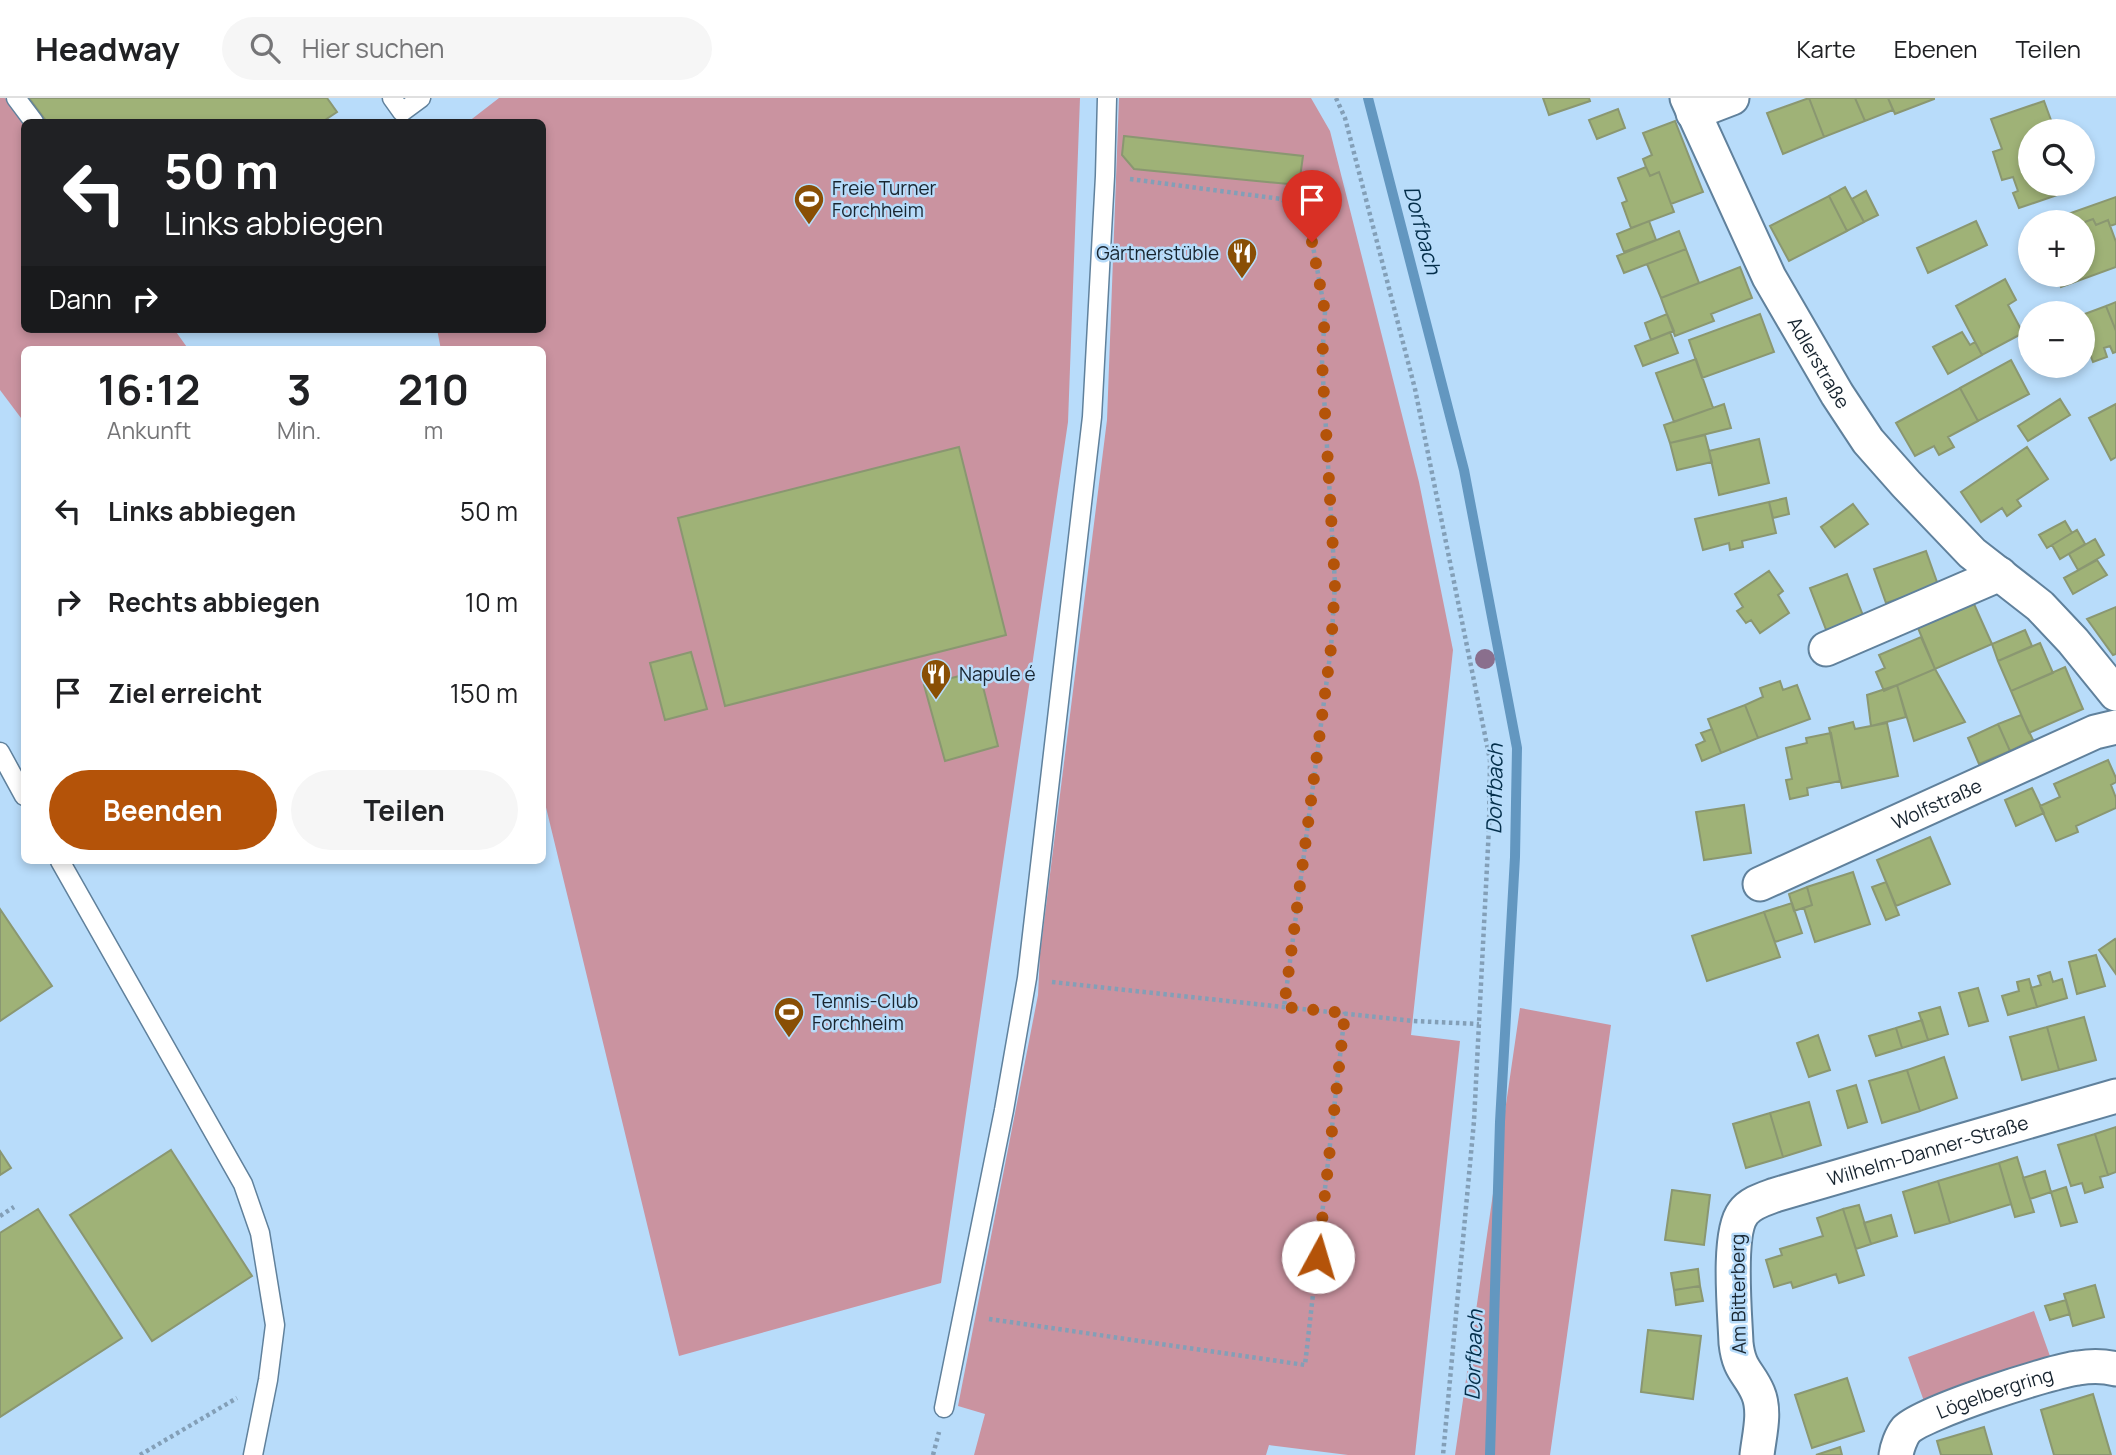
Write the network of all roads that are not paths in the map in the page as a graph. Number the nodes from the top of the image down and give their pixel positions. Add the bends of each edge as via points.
1 (16, 98) edge
2 (392, 98) edge
3 (421, 98) edge
4 (1107, 98) edge
5 (1732, 98) edge
6 (1690, 105) edge
7 (32, 119) edge
8 (2000, 574) junction
9 (1826, 649) dead end
10 (2116, 694) edge
11 (2116, 727) edge
12 (0, 752) edge
13 (21, 790) edge
14 (62, 864) edge
15 (1760, 884) dead end
16 (2116, 1096) edge
17 (1743, 1213) joint
18 (2116, 1369) edge
19 (944, 1408) dead end
20 (253, 1455) edge
21 (1757, 1455) edge
22 (1896, 1455) edge

1 - 7 lane
2 - 3 lane via 402,112
4 - 19 lane via 1092,417 1027,978
5 - 6 street, Adlerstraße
6 - 8 street, Adlerstraße via 1769,277 1868,441 1972,553
8 - 9 street
8 - 10 street, Adlerstraße via 2040,606
11 - 15 street, Wolfstraße via 2095,732
12 - 13 lane
14 - 20 lane via 243,1184 260,1233 275,1325
16 - 17 street, Wilhelm-Danner-Straße via 1776,1195
17 - 21 street, Am Bitterberg via 1734,1245 1735,1343 1762,1407
18 - 22 street, Lögelbergring via 2078,1368 2047,1375 1924,1417 1906,1430

